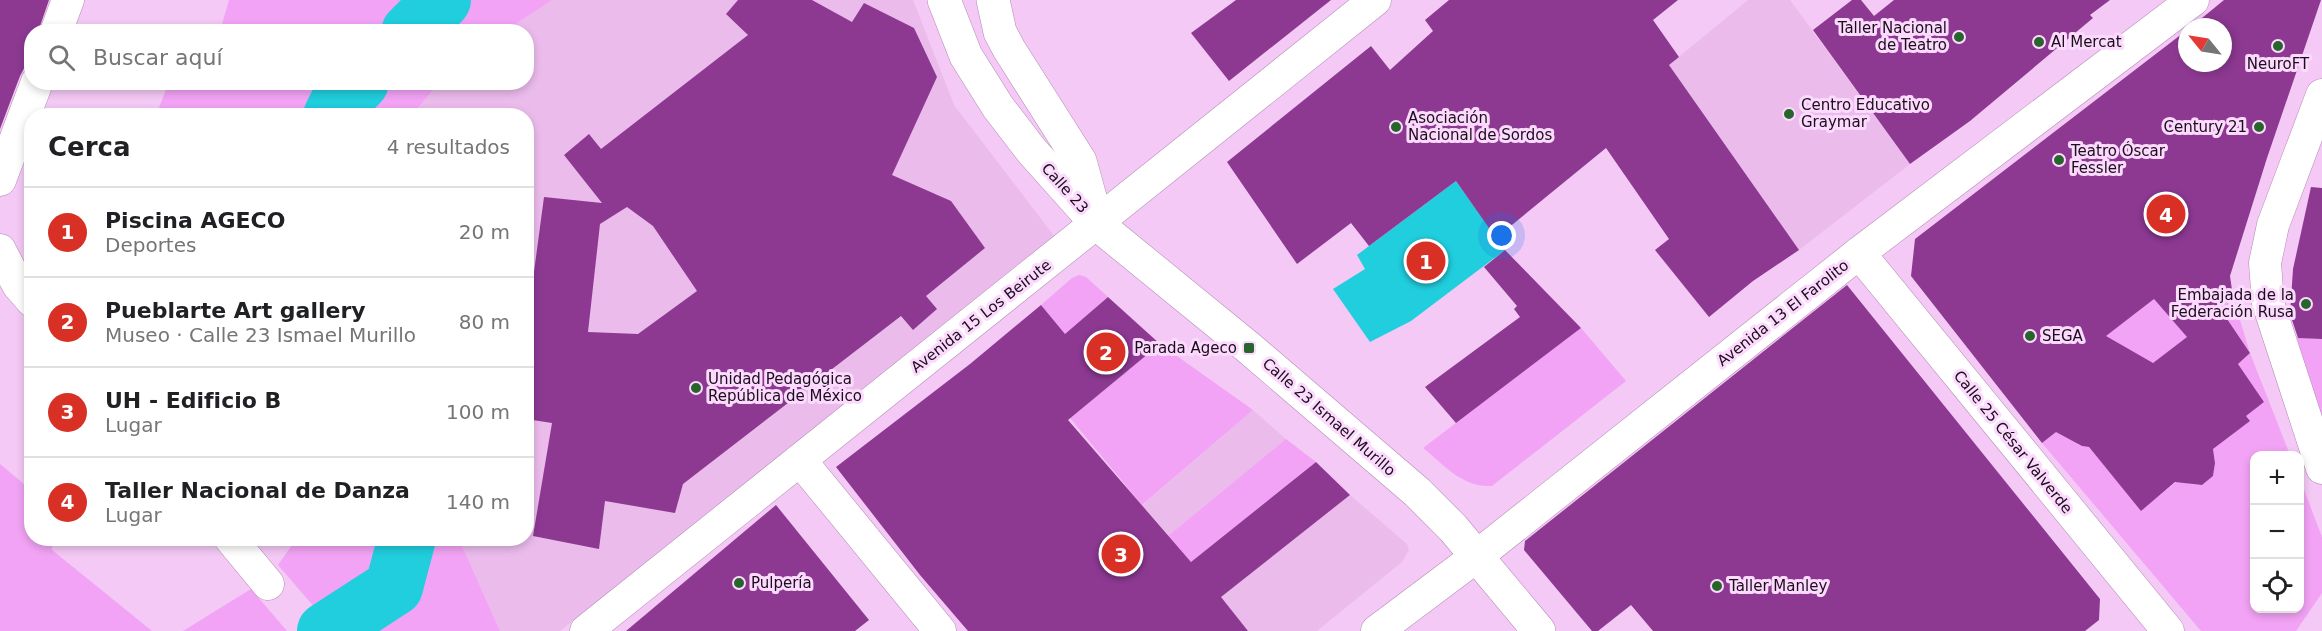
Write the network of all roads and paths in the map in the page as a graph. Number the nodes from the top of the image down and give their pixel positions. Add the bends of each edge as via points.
1 (68, 0) edge
2 (944, 0) edge
3 (993, 0) edge
4 (1375, 0) edge
5 (2193, 0) edge
6 (59, 24) edge
7 (34, 90) edge
8 (2322, 95) edge
9 (27, 108) edge
10 (24, 116) edge
11 (0, 180) edge
12 (1097, 224) junction
13 (0, 250) edge
14 (1859, 253) junction
15 (24, 292) edge
16 (800, 460) junction
17 (2322, 468) edge
18 (237, 546) edge
19 (1477, 556) junction
20 (268, 584) dead end
21 (2153, 626) edge
22 (586, 631) edge
23 (940, 631) edge
24 (1377, 631) edge
25 (1539, 631) edge

1 - 6 street
2 - 12 main road, Calle 23 via 966,56 998,107
3 - 12 main road, Calle 23 via 1000,32 1009,49 1080,161
4 - 12 street, Avenida 15 Los Beirute
5 - 14 street, Avenida 13 El Farolito
7 - 9 street
8 - 17 street via 2273,225 2265,263 2268,303
10 - 11 street
12 - 16 street, Avenida 15 Los Beirute
12 - 19 main road, Calle 23 Ismael Murillo via 1417,492
13 - 15 street
14 - 19 street, Avenida 13 El Farolito
14 - 21 street, Calle 25 César Valverde
16 - 22 street, Avenida 15 Los Beirute
16 - 23 street
18 - 20 street
19 - 24 street, Avenida 13 El Farolito
19 - 25 main road, Calle 23 Ismael Murillo

